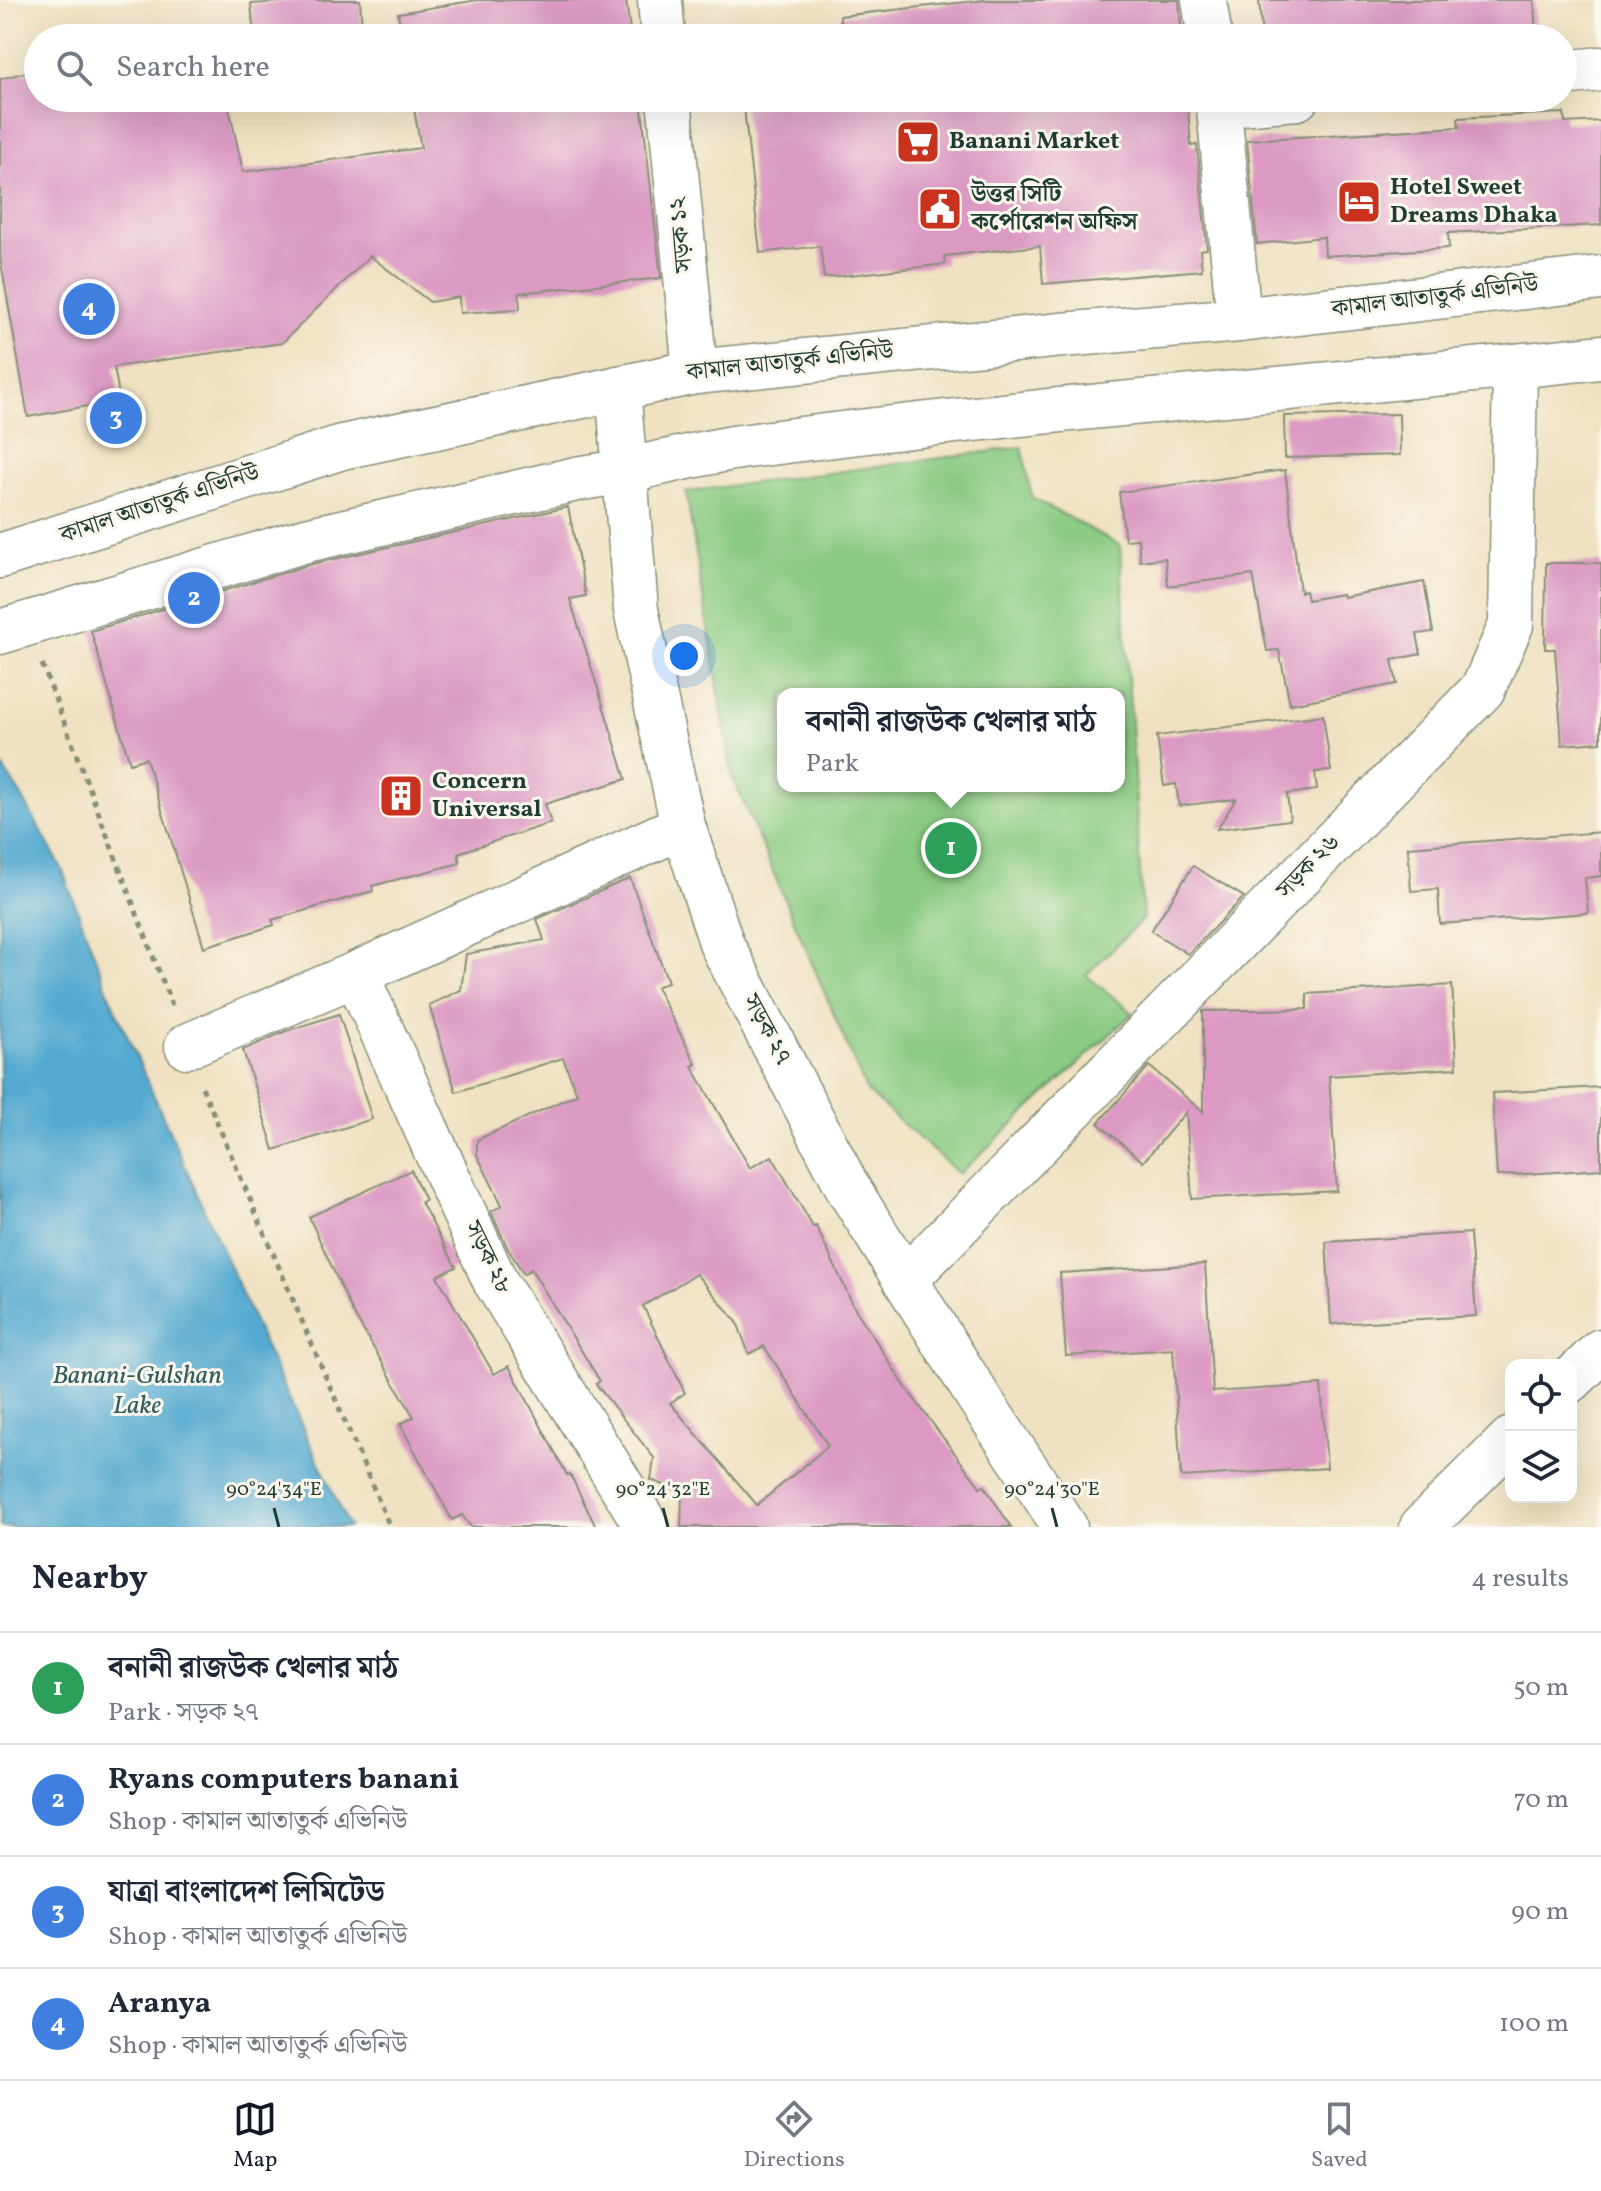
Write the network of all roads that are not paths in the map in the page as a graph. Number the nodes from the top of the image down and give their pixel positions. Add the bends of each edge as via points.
1 (660, 0) edge
2 (1204, 0) edge
3 (662, 24) edge
4 (1208, 24) edge
5 (1601, 69) edge
6 (1577, 72) edge
7 (670, 112) edge
8 (1220, 112) edge
9 (1601, 278) edge
10 (1239, 320) junction
11 (1601, 357) edge
12 (1515, 366) junction
13 (695, 372) junction
14 (618, 388) junction
15 (625, 473) junction
16 (0, 556) edge
17 (0, 632) edge
18 (683, 826) junction
19 (356, 974) junction
20 (187, 1046) dead end
21 (905, 1280) junction
22 (1601, 1351) edge
23 (1577, 1374) edge
24 (1505, 1445) edge
25 (647, 1527) edge
26 (1065, 1527) edge
27 (1422, 1527) edge

1 - 3 street
2 - 4 street
5 - 6 street
7 - 13 street, সড়ক ১২
8 - 10 street
9 - 10 street, কামাল আতাতুর্ক এভিনিউ
10 - 13 street, কামাল আতাতুর্ক এভিনিউ
11 - 12 street
12 - 15 street via 744,446
12 - 21 street, সড়ক ২৬ via 1511,625 1483,689
13 - 14 street, কামাল আতাতুর্ক এভিনিউ
14 - 15 street, সড়ক ২৭
14 - 16 street, কামাল আতাতুর্ক এভিনিউ via 342,447
15 - 17 street via 581,478 306,540
15 - 18 street, সড়ক ২৭ via 636,610
18 - 19 street
18 - 21 street, সড়ক ২৭ via 722,945 849,1190
19 - 20 street
19 - 25 street, সড়ক ২৮ via 495,1281
21 - 26 street, সড়ক ২৭
22 - 23 street
24 - 27 street

